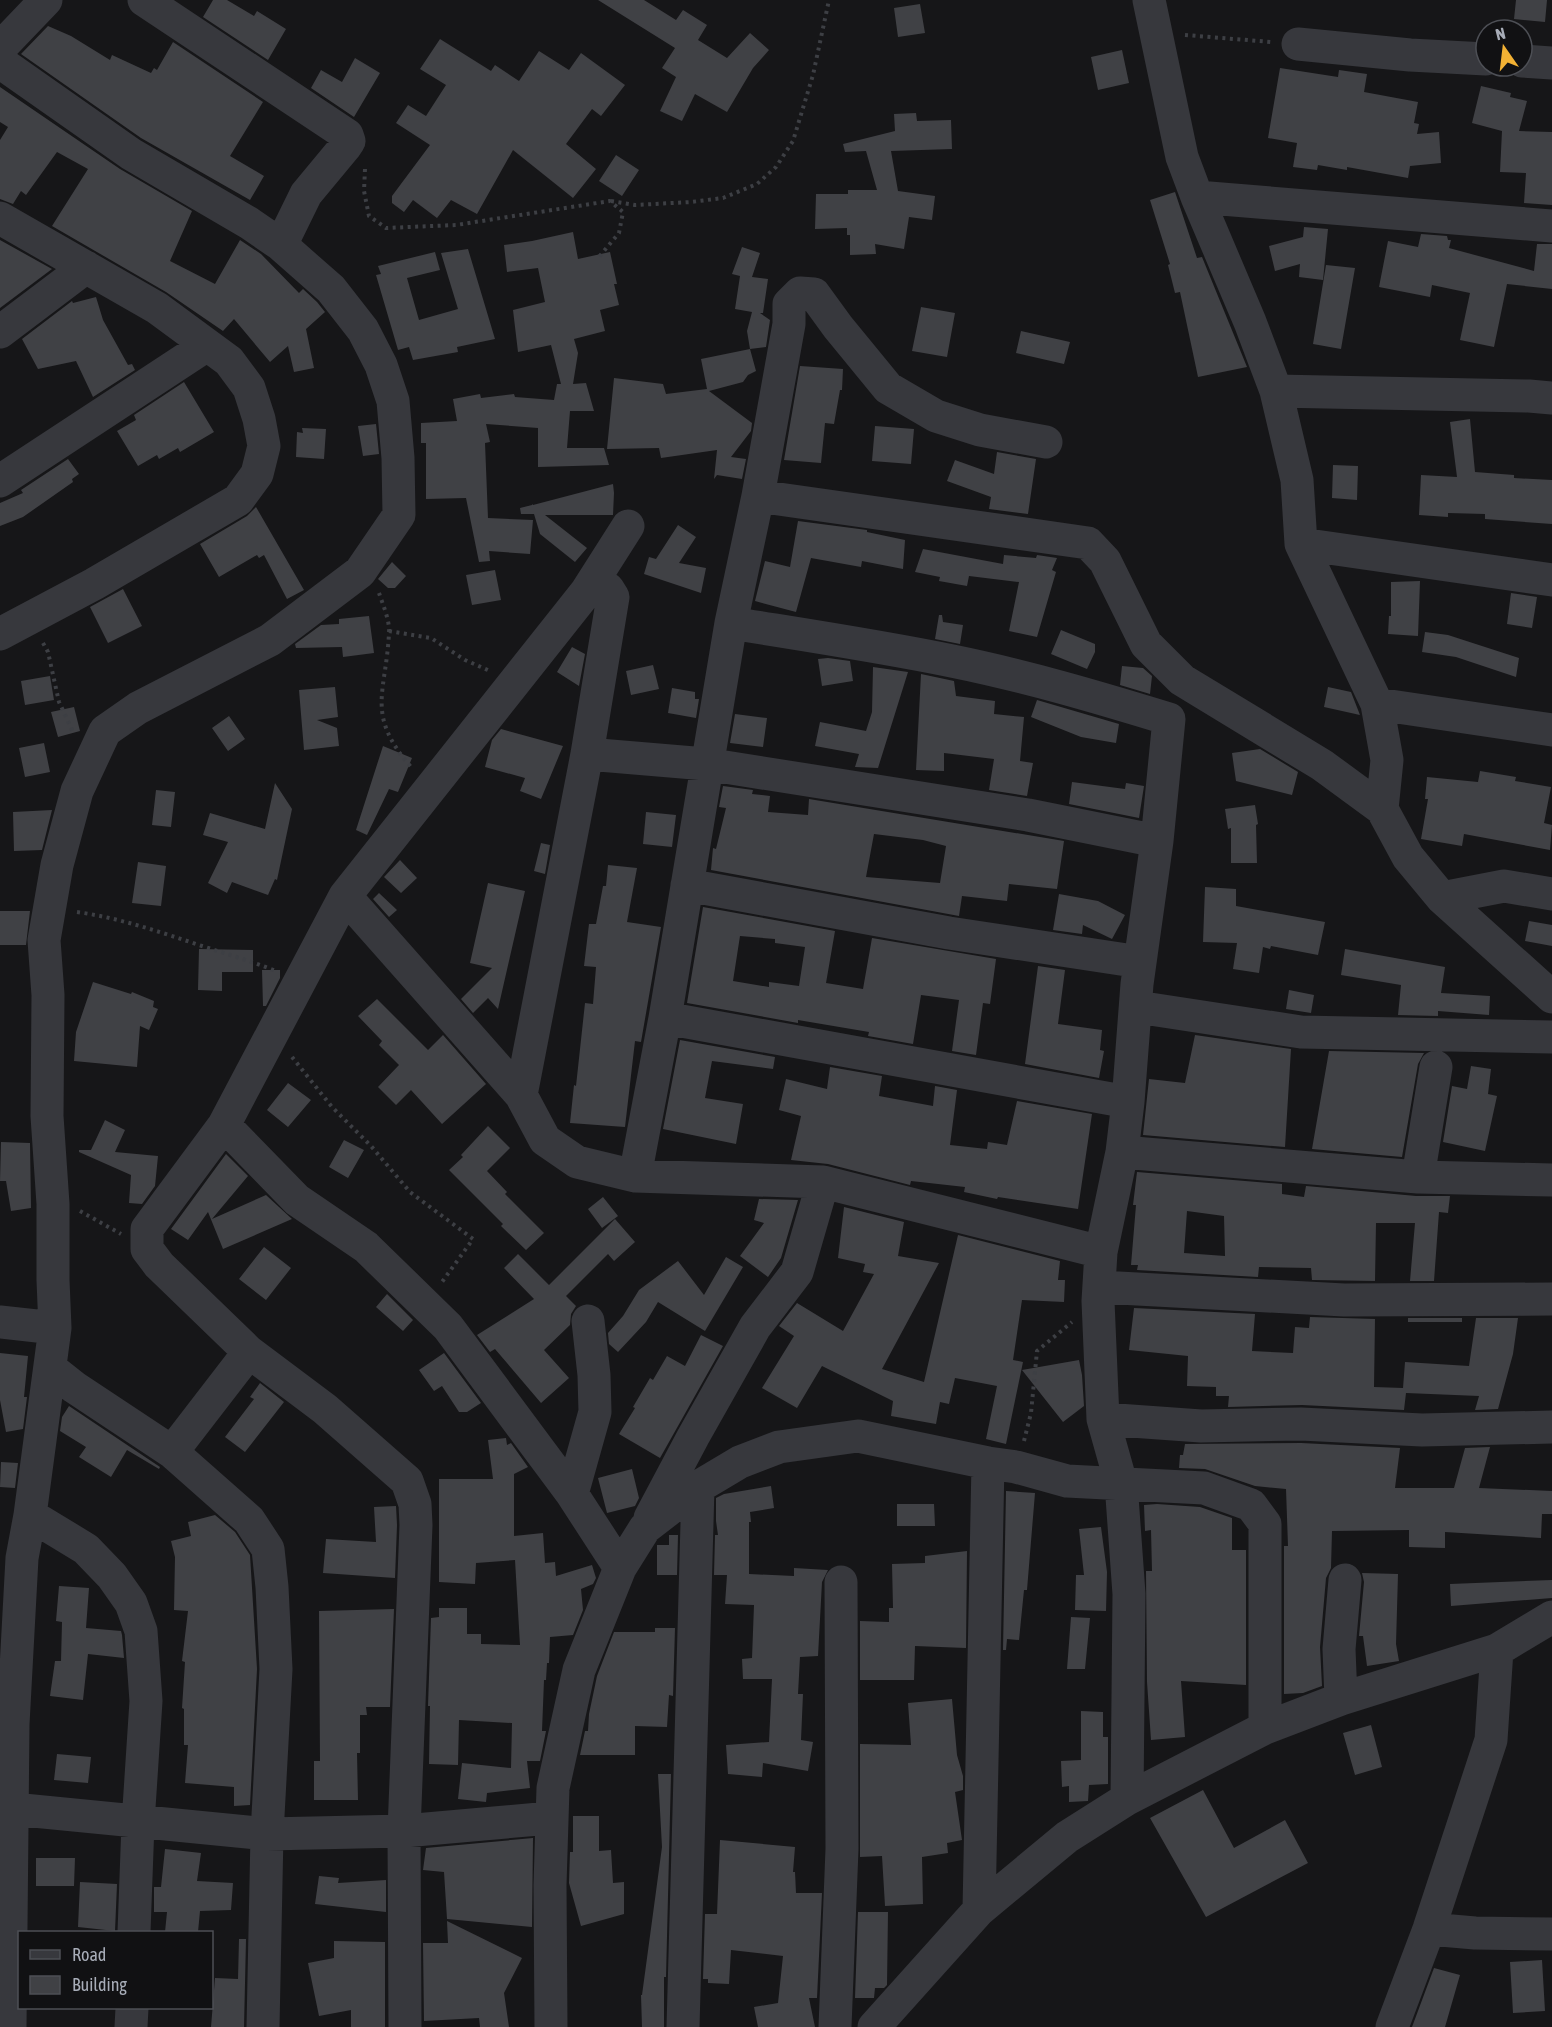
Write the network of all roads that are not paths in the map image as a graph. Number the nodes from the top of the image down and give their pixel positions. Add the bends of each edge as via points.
1 (46, 0) edge
2 (144, 0) edge
3 (1149, 0) edge
4 (1298, 44) road end
5 (0, 48) edge
6 (1474, 58) edge
7 (0, 62) edge
8 (1534, 62) edge
9 (1552, 63) edge
10 (1197, 197) junction
11 (0, 218) edge
12 (1552, 226) edge
13 (281, 245) junction
14 (86, 267) junction
15 (0, 332) edge
16 (207, 345) junction
17 (1276, 391) junction
18 (1552, 398) edge
19 (1046, 442) dead end
20 (0, 481) edge
21 (758, 496) junction
22 (628, 526) dead end
23 (1301, 544) junction
24 (1552, 580) edge
25 (586, 592) junction
26 (731, 623) junction
27 (0, 634) edge
28 (1377, 704) junction
29 (1552, 730) edge
30 (587, 754) junction
31 (706, 764) junction
32 (1382, 809) junction
33 (1156, 841) junction
34 (687, 885) junction
35 (1552, 894) edge
36 (345, 896) junction
37 (1442, 898) junction
38 (1140, 963) junction
39 (1552, 997) edge
40 (1137, 1007) junction
41 (665, 1018) junction
42 (1552, 1037) edge
43 (1436, 1067) dead end
44 (521, 1095) junction
45 (1128, 1102) junction
46 (224, 1125) junction
47 (1122, 1152) junction
48 (635, 1176) junction
49 (1418, 1177) junction
50 (1552, 1180) edge
51 (823, 1182) junction
52 (1101, 1252) junction
53 (1099, 1294) junction
54 (1552, 1299) edge
55 (588, 1321) dead end
56 (0, 1322) edge
57 (56, 1328) junction
58 (249, 1352) junction
59 (50, 1368) junction
60 (1103, 1419) junction
61 (1552, 1427) edge
62 (172, 1452) junction
63 (1002, 1465) junction
64 (1121, 1483) junction
65 (684, 1489) junction
66 (572, 1494) junction
67 (30, 1515) junction
68 (620, 1568) junction
69 (1345, 1580) dead end
70 (841, 1582) dead end
71 (1552, 1617) edge
72 (1497, 1650) junction
73 (1341, 1699) junction
74 (6, 1724) edge
75 (1265, 1728) junction
76 (1127, 1799) junction
77 (12, 1809) junction
78 (550, 1818) junction
79 (138, 1823) junction
80 (404, 1832) junction
81 (267, 1834) junction
82 (979, 1910) junction
83 (1429, 1929) junction
84 (134, 1931) edge
85 (1552, 1934) edge
86 (132, 2009) edge
87 (10, 2027) edge
88 (131, 2027) edge
89 (262, 2027) edge
90 (405, 2027) edge
91 (551, 2027) edge
92 (682, 2027) edge
93 (835, 2027) edge
94 (874, 2027) edge
95 (1392, 2027) edge

1 - 5 street
2 - 13 street via 348,135 345,147 306,194
3 - 10 street via 1182,157
4 - 6 street
7 - 13 street via 131,154
8 - 9 street
10 - 12 street
10 - 17 street
11 - 14 street
13 - 57 street via 331,289 363,330 381,365 393,401 399,515 360,572 270,640 138,708 105,731 77,791 57,865 44,940
14 - 15 street
14 - 16 street via 157,308
16 - 20 street
16 - 27 street via 229,361 249,387 264,446 257,474 238,500
17 - 18 street
17 - 23 street via 1297,480
19 - 21 street via 936,417 888,388 814,294 800,293 789,304 789,324
21 - 26 street
21 - 32 street via 1088,543 1105,561 1146,644 1182,680 1322,765
22 - 25 street
23 - 24 street
23 - 28 street
25 - 30 street via 600,584 613,597
25 - 36 street
26 - 31 street
26 - 33 street via 955,662 1070,689 1169,719
28 - 29 street
28 - 32 street via 1387,760
30 - 31 street
30 - 44 street
31 - 33 street via 1028,815
31 - 34 street
32 - 37 street via 1408,857
33 - 38 street
34 - 38 street
34 - 41 street
35 - 37 street via 1504,886
36 - 44 street
36 - 46 street
37 - 39 street
38 - 40 street
40 - 42 street via 1301,1032
40 - 45 street
41 - 45 street
41 - 48 street
43 - 49 street
44 - 48 street via 545,1140 577,1162
45 - 47 street
46 - 58 street via 147,1229 147,1248 159,1265
46 - 66 street via 297,1200 366,1247 448,1327
47 - 49 street
47 - 52 street
48 - 51 street
49 - 50 street
51 - 52 street
51 - 65 street via 797,1272 755,1327
52 - 53 street
53 - 54 street via 1344,1300
53 - 60 street
55 - 66 street via 596,1412
56 - 57 street
57 - 59 street
58 - 62 street
58 - 80 street via 326,1409 407,1481 415,1504
59 - 62 street
59 - 67 street
60 - 61 street via 1201,1426 1301,1424 1422,1430
60 - 64 street
62 - 81 street via 249,1520 268,1549 276,1669
63 - 64 street via 1067,1481
63 - 65 street via 858,1436 779,1447
63 - 82 street
64 - 75 street via 1204,1488 1251,1505 1265,1524
64 - 76 street via 1129,1593
65 - 68 street via 645,1528
65 - 92 street
66 - 68 street
67 - 74 street via 22,1558
67 - 79 street via 86,1549 112,1576 131,1603 141,1631 146,1701
68 - 78 street via 579,1670
69 - 73 street via 1339,1649
70 - 93 street via 842,1850
71 - 72 street
72 - 73 street
72 - 83 street via 1491,1740
73 - 75 street
74 - 77 street
75 - 76 street
76 - 82 street via 1067,1837
77 - 79 street
77 - 87 street
78 - 80 street
78 - 91 street
79 - 81 street
79 - 84 street
80 - 81 street
80 - 90 street
81 - 89 street
82 - 94 street
83 - 85 street
83 - 95 street
86 - 88 street

